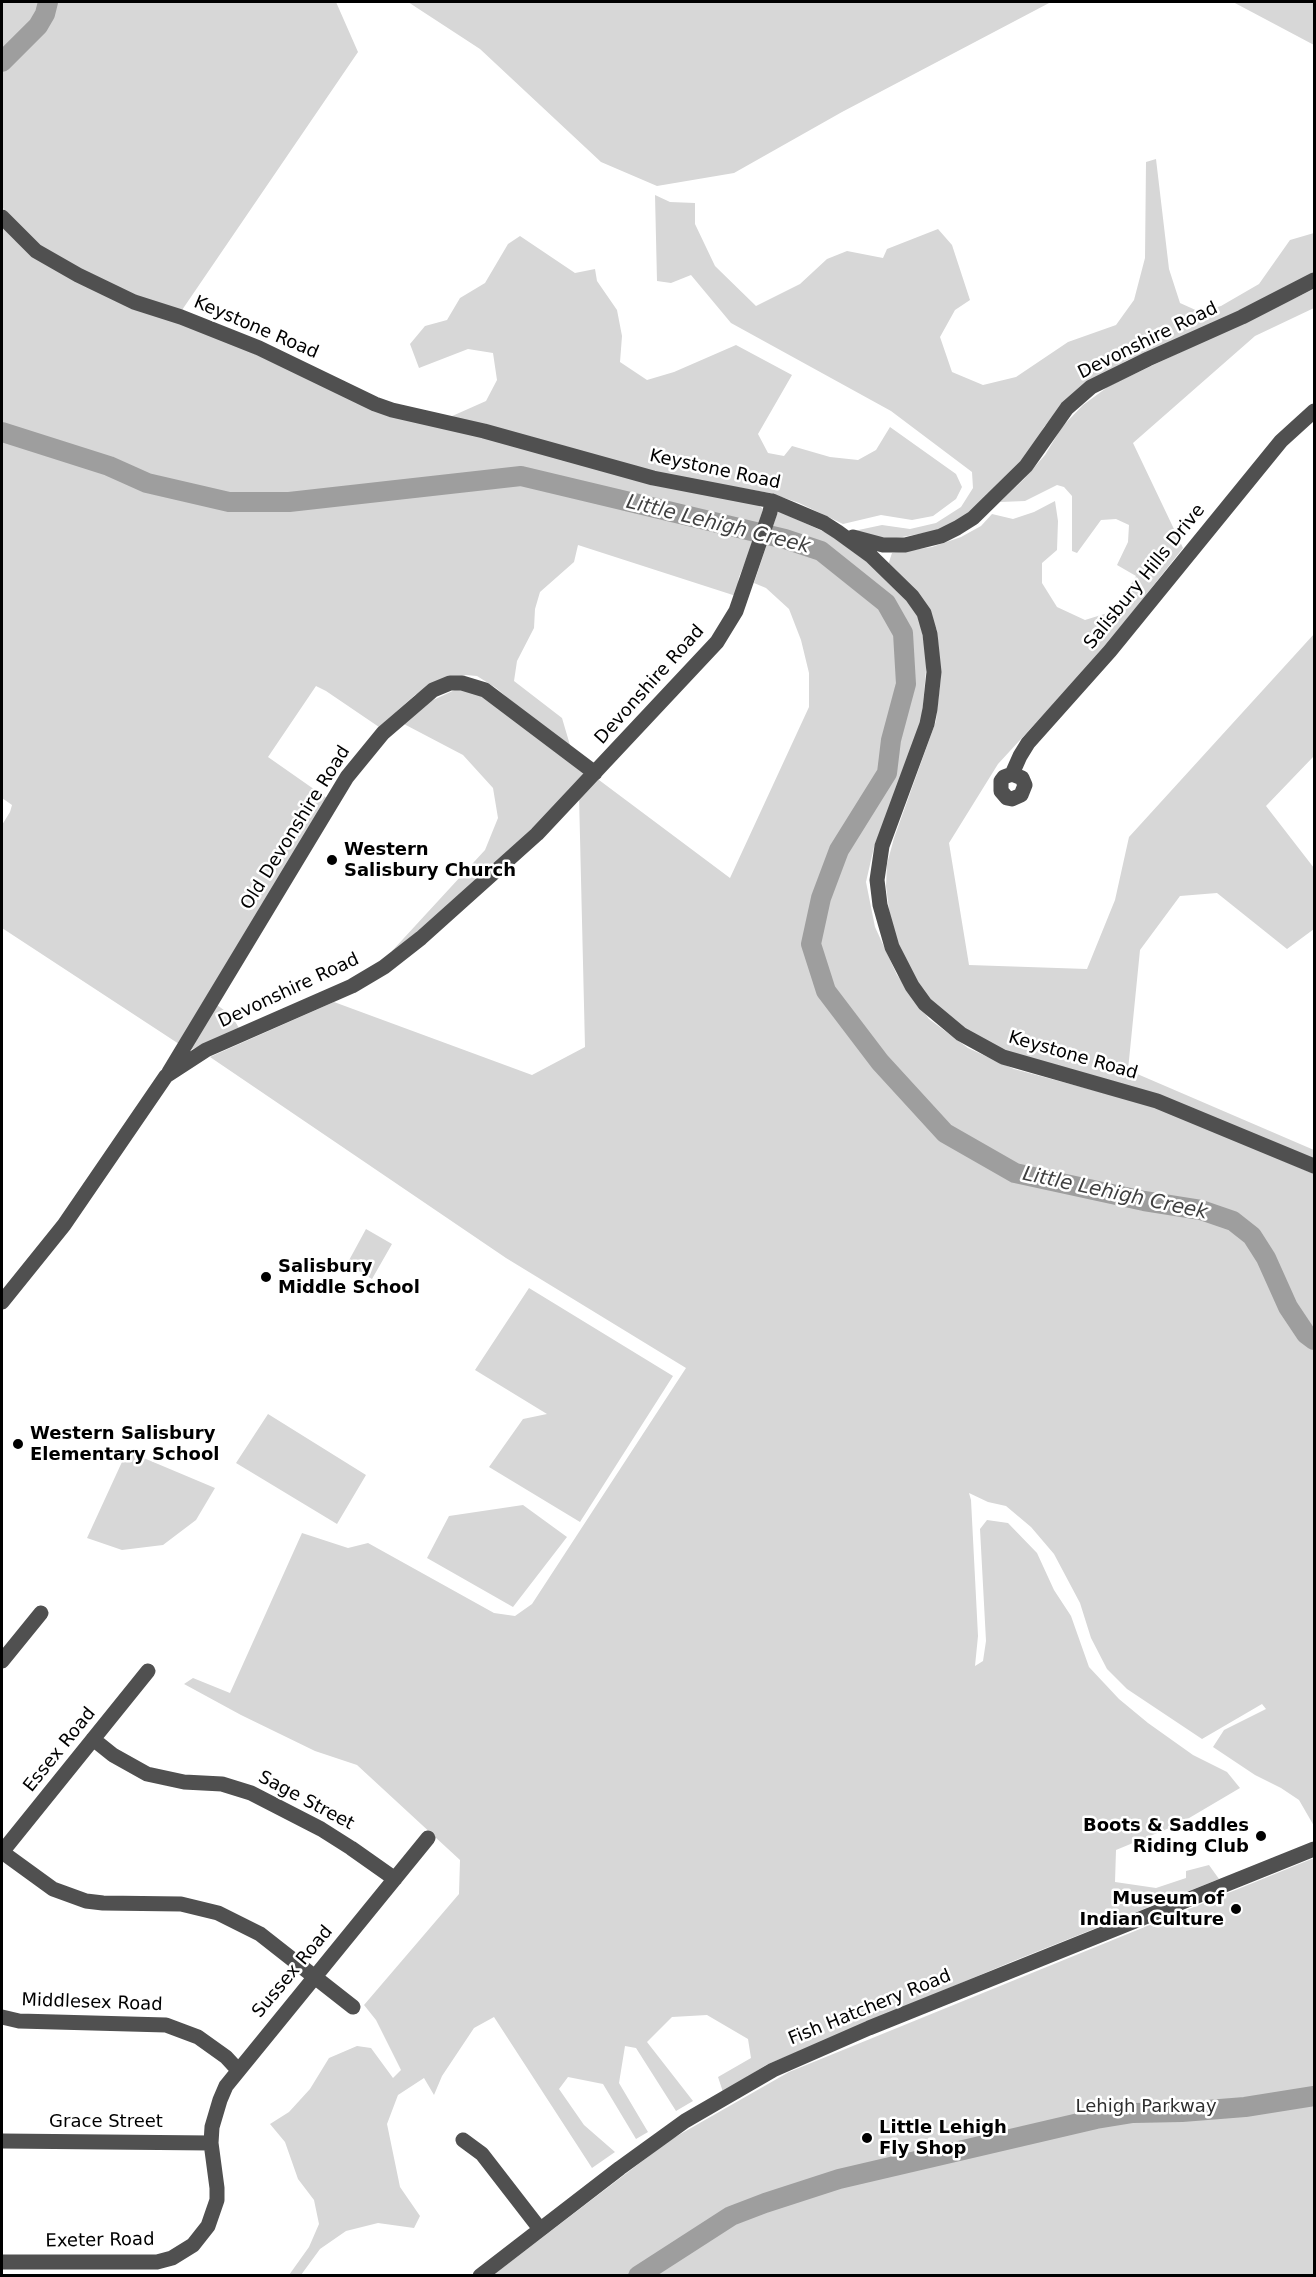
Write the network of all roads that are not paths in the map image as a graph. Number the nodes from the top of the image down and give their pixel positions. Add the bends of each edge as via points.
1 (2, 217) edge
2 (1314, 280) edge
3 (1314, 411) edge
4 (771, 506) junction
5 (838, 532) junction
6 (595, 773) junction
7 (1012, 774) dead end
8 (166, 1076) junction
9 (1314, 1166) edge
10 (2, 1302) edge
11 (41, 1613) dead end
12 (2, 1661) edge
13 (148, 1671) dead end
14 (93, 1739) junction
15 (428, 1838) dead end
16 (1314, 1849) edge
17 (2, 1852) edge
18 (395, 1879) junction
19 (314, 1977) junction
20 (353, 2007) dead end
21 (2, 2017) edge
22 (238, 2070) junction
23 (463, 2140) dead end
24 (2, 2141) edge
25 (211, 2143) junction
26 (540, 2229) junction
27 (2, 2262) edge
28 (480, 2276) edge

1 - 4 street, Keystone Road via 36,251 87,280 134,302 259,348 375,404
2 - 5 street, Devonshire Road via 1091,387 1063,413 1026,466 973,518 957,528 932,538 883,545
3 - 7 street, Salisbury Hills Drive via 1281,441 1110,651 1028,743
4 - 5 street, Keystone Road via 824,523
4 - 6 street, Devonshire Road via 736,611 717,642
5 - 9 street, Keystone Road via 871,556 912,596 924,614 930,634 934,672 928,717 882,846 878,880 880,905 892,947 912,987 925,1004 961,1034 1003,1057 1157,1101
6 - 8 street, Devonshire Road via 537,834 388,964 352,986 206,1050
6 - 8 street, Old Devonshire Road via 485,690 450,683 416,702 383,733 347,777
8 - 10 street, Devonshire Road via 64,1225
11 - 12 street
13 - 14 street, Essex Road
14 - 17 street, Essex Road
14 - 18 street, Sage Street via 147,1774 184,1782 222,1784 251,1793 321,1829
15 - 18 street, Sussex Road
16 - 26 street, Fish Hatchery Road via 773,2070 685,2121
17 - 19 street via 53,1889 86,1901 181,1904 218,1913 260,1934
18 - 19 street, Sussex Road
19 - 20 street
19 - 22 street, Sussex Road
21 - 22 street, Middlesex Road via 19,2021 165,2025 198,2037 220,2051
22 - 25 street, Sussex Road via 220,2100
23 - 26 street via 482,2154
24 - 25 street, Grace Street
25 - 27 street, Exeter Road via 217,2188 214,2212 201,2236 183,2252 157,2262
26 - 28 street, Fish Hatchery Road

